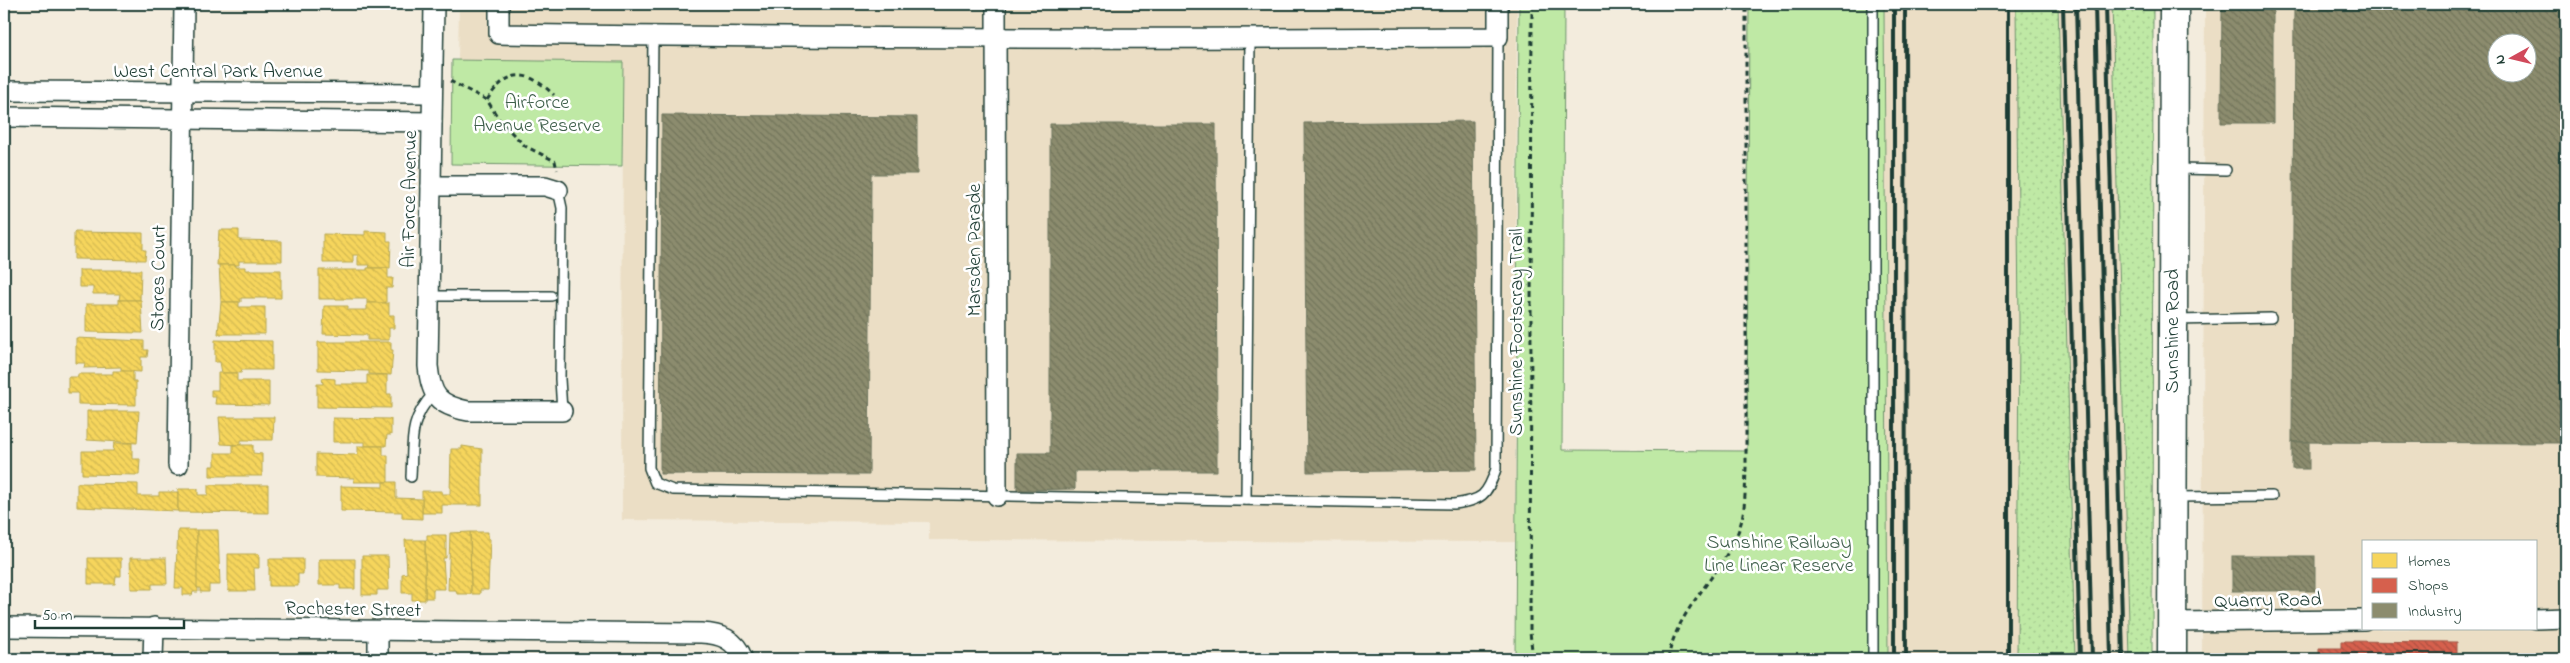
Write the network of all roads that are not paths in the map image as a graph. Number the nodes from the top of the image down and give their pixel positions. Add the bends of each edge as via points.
1 (184, 4) edge
2 (434, 4) edge
3 (499, 4) edge
4 (996, 4) edge
5 (1498, 4) edge
6 (1873, 4) edge
7 (2174, 4) edge
8 (653, 36) junction
9 (1498, 37) junction
10 (996, 38) junction
11 (1250, 38) junction
12 (438, 87) junction
13 (4, 91) edge
14 (182, 92) junction
15 (4, 117) edge
16 (182, 119) junction
17 (432, 122) junction
18 (2172, 168) junction
19 (2226, 170) dead end
20 (431, 186) junction
21 (557, 189) joint
22 (430, 296) junction
23 (551, 296) dead end
24 (2271, 318) dead end
25 (2171, 320) junction
26 (433, 394) junction
27 (562, 411) joint
28 (178, 465) dead end
29 (411, 477) dead end
30 (997, 496) junction
31 (2272, 496) dead end
32 (2171, 498) junction
33 (1246, 500) junction
34 (2566, 618) edge
35 (2538, 619) edge
36 (2362, 620) edge
37 (2172, 622) junction
38 (4, 627) edge
39 (154, 627) junction
40 (378, 632) junction
41 (153, 659) edge
42 (378, 659) edge
43 (743, 659) edge
44 (1874, 659) edge
45 (2172, 659) edge

1 - 14 street, Stores Court
2 - 12 street, Air Force Avenue
3 - 8 street via 499,34
4 - 10 street, Marsden Parade
5 - 9 street
6 - 44 lane
7 - 18 main road, Sunshine Road
8 - 10 street
8 - 30 lane via 649,468 655,483 673,490
9 - 11 street
9 - 33 lane via 1496,469 1490,488 1474,501 1454,504
10 - 11 street
10 - 30 street, Marsden Parade
11 - 33 lane
12 - 14 street, West Central Park Avenue
12 - 17 street, Air Force Avenue
13 - 14 street, West Central Park Avenue
14 - 16 street, Stores Court
15 - 16 street
16 - 17 street
16 - 28 street, Stores Court
17 - 20 street, Air Force Avenue
18 - 19 lane
18 - 25 main road, Sunshine Road
20 - 21 street
20 - 22 street, Air Force Avenue
21 - 27 lane via 562,208
22 - 23 lane
22 - 26 street, Air Force Avenue via 428,366
24 - 25 lane
25 - 32 main road, Sunshine Road
26 - 27 street via 448,405 468,411
26 - 29 lane via 415,418
30 - 33 lane
31 - 32 lane
32 - 37 main road, Sunshine Road
34 - 35 street
36 - 37 street, Quarry Road
37 - 45 main road, Sunshine Road
38 - 39 street, Rochester Street
39 - 40 street, Rochester Street
39 - 41 street
40 - 42 street
40 - 43 street, Rochester Street via 701,633 727,638 737,646

